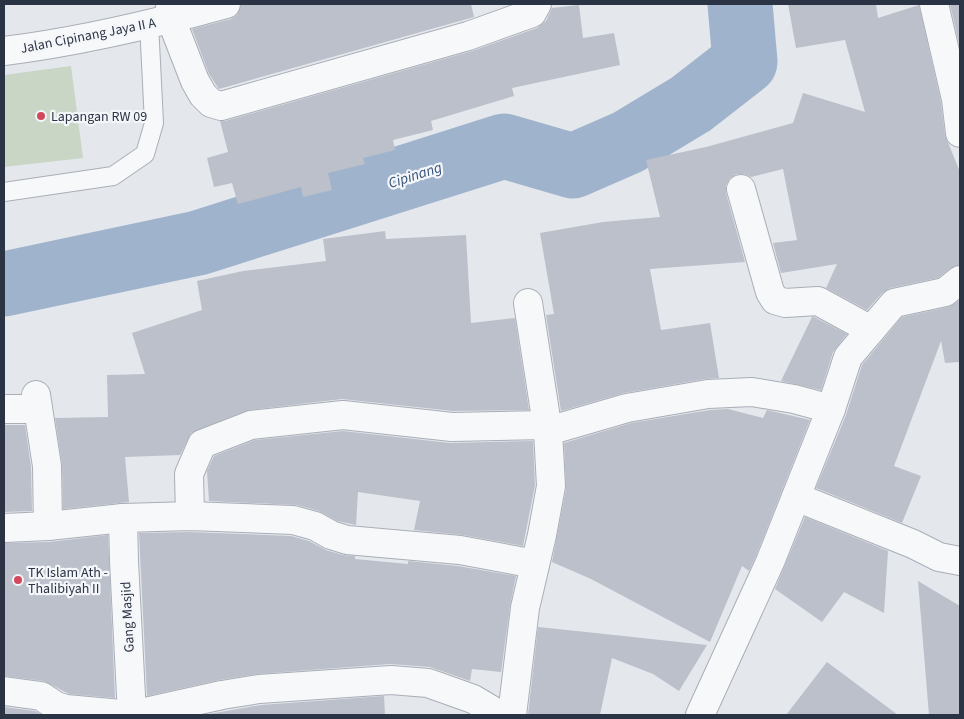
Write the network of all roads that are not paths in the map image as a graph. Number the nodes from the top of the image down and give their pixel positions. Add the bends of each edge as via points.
1 (226, 4) edge
2 (537, 4) edge
3 (934, 4) edge
4 (163, 15) edge
5 (4, 51) edge
6 (960, 133) edge
7 (741, 189) dead end
8 (4, 192) edge
9 (955, 291) edge
10 (528, 303) dead end
11 (871, 330) junction
12 (4, 409) edge
13 (831, 410) junction
14 (547, 428) junction
15 (796, 497) junction
16 (190, 516) junction
17 (123, 518) junction
18 (48, 526) junction
19 (4, 528) edge
20 (960, 561) edge
21 (535, 564) junction
22 (4, 690) edge
23 (132, 715) edge
24 (500, 715) edge
25 (512, 715) edge
26 (700, 715) edge

1 - 4 street, Jalan Cipinang Jaya II A
2 - 4 street via 532,13 468,36 221,106 210,103 194,81
3 - 6 street via 956,99
4 - 5 street, Jalan Cipinang Jaya II A via 35,47
4 - 8 lane via 154,123 145,154 113,176
7 - 11 street via 775,300 785,303 818,301
9 - 11 street via 894,303
10 - 14 street
11 - 13 street via 848,357
12 - 18 street via 37,402 47,466
13 - 14 street via 794,399 752,392 708,394 627,408
13 - 15 street
14 - 16 street via 452,427 343,416 251,425 202,444 189,474
14 - 21 street via 551,486
15 - 20 street via 939,557
15 - 26 street
16 - 17 street
16 - 21 street via 293,520 347,540 460,550
17 - 18 street
17 - 23 street, Gang Masjid
18 - 19 street
21 - 25 street via 525,608
22 - 23 street via 41,696 66,709
23 - 24 street via 250,691 390,680 428,683 474,699

